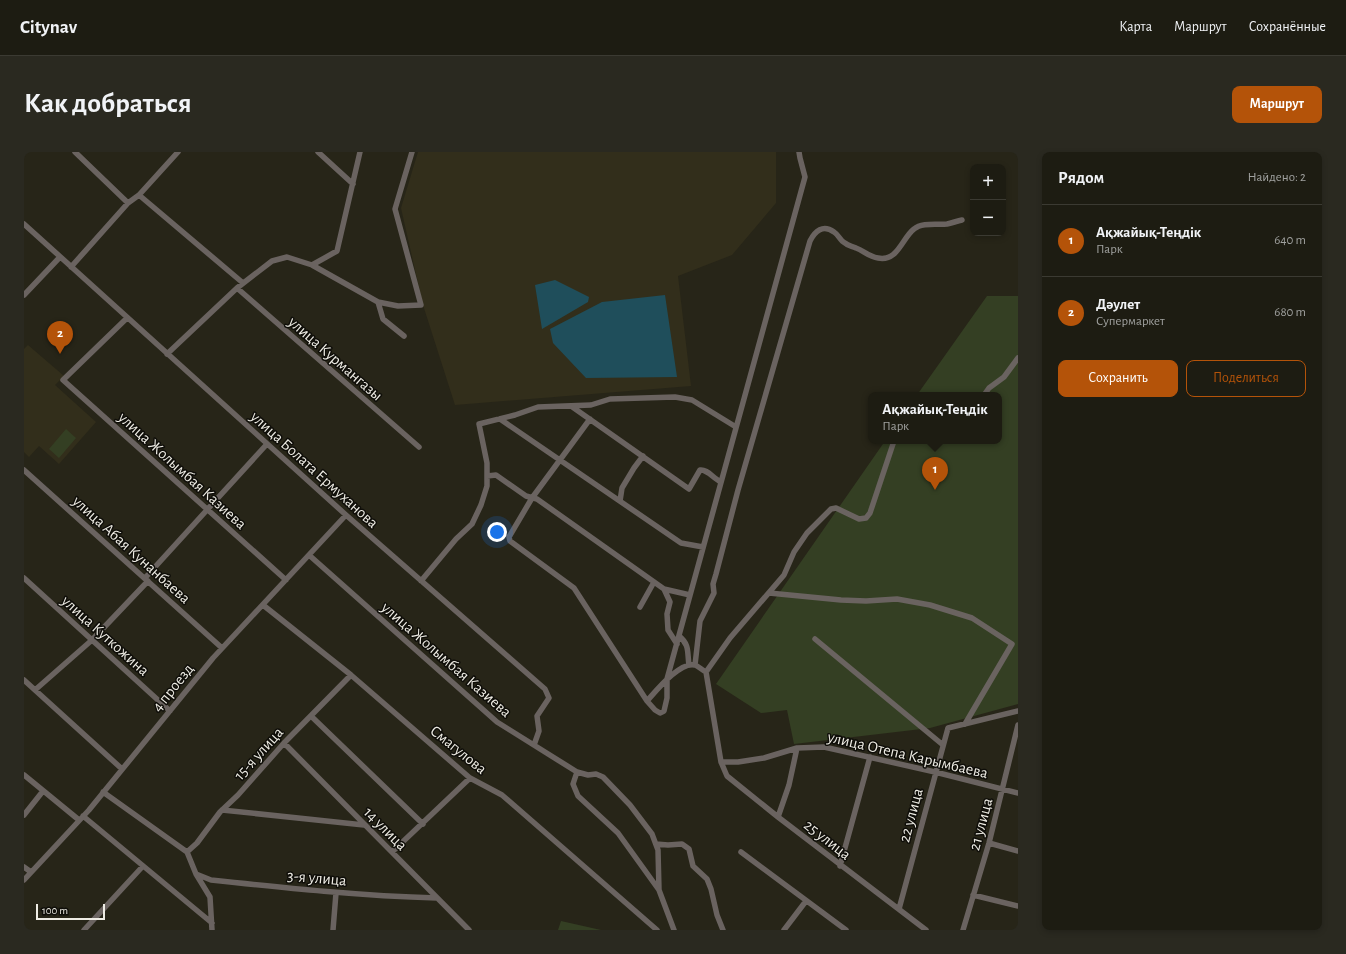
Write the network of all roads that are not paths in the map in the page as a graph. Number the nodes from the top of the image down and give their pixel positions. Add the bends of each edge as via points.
1 (75, 152) edge
2 (178, 152) edge
3 (318, 152) edge
4 (360, 152) edge
5 (412, 152) edge
6 (799, 152) edge
7 (353, 184) junction
8 (139, 195) junction
9 (128, 203) junction
10 (962, 220) dead end
11 (25, 226) edge
12 (60, 257) junction
13 (312, 265) junction
14 (71, 267) junction
15 (243, 283) junction
16 (237, 288) junction
17 (24, 295) edge
18 (378, 302) junction
19 (127, 318) junction
20 (404, 336) dead end
21 (167, 354) junction
22 (1018, 358) edge
23 (986, 392) edge
24 (571, 406) junction
25 (500, 419) junction
26 (590, 419) junction
27 (736, 427) junction
28 (267, 444) junction
29 (893, 444) edge
30 (419, 447) dead end
31 (643, 456) junction
32 (560, 460) junction
33 (24, 470) edge
34 (487, 476) junction
35 (721, 482) junction
36 (532, 498) junction
37 (620, 501) junction
38 (208, 509) junction
39 (346, 515) junction
40 (703, 547) junction
41 (309, 556) junction
42 (24, 578) edge
43 (146, 579) junction
44 (286, 580) junction
45 (421, 581) junction
46 (654, 582) junction
47 (664, 589) junction
48 (768, 593) junction
49 (690, 595) junction
50 (263, 605) junction
51 (640, 607) dead end
52 (679, 636) junction
53 (815, 639) dead end
54 (92, 640) junction
55 (677, 644) junction
56 (222, 648) junction
57 (692, 665) junction
58 (706, 672) junction
59 (351, 675) junction
60 (667, 679) junction
61 (24, 680) edge
62 (35, 690) junction
63 (647, 701) junction
64 (170, 711) junction
65 (1018, 711) edge
66 (310, 716) junction
67 (965, 724) junction
68 (1018, 725) edge
69 (284, 743) junction
70 (534, 745) junction
71 (943, 745) junction
72 (797, 748) junction
73 (870, 757) junction
74 (721, 762) junction
75 (122, 769) junction
76 (577, 772) junction
77 (935, 772) junction
78 (24, 775) edge
79 (470, 778) junction
80 (1002, 789) junction
81 (43, 791) junction
82 (103, 792) junction
83 (1018, 793) edge
84 (222, 810) junction
85 (24, 815) edge
86 (778, 817) junction
87 (81, 818) junction
88 (423, 824) junction
89 (364, 825) junction
90 (989, 843) junction
91 (656, 844) junction
92 (1018, 851) edge
93 (187, 852) junction
94 (392, 852) junction
95 (741, 852) dead end
96 (143, 866) junction
97 (840, 866) junction
98 (24, 867) edge
99 (31, 872) junction
100 (196, 874) junction
101 (24, 880) edge
102 (659, 890) junction
103 (336, 893) junction
104 (973, 895) junction
105 (437, 898) junction
106 (806, 900) junction
107 (1018, 906) edge
108 (899, 909) junction
109 (212, 923) junction
110 (84, 930) edge
111 (212, 930) edge
112 (334, 930) edge
113 (469, 930) edge
114 (657, 930) edge
115 (674, 930) edge
116 (723, 930) edge
117 (784, 930) edge
118 (846, 930) edge
119 (926, 930) edge
120 (963, 930) edge

1 - 9 street
2 - 8 street
3 - 7 street
4 - 7 street
5 - 18 street via 395,209 421,305 398,306
6 - 27 street via 805,177
7 - 13 street via 337,251
8 - 9 street
8 - 15 street
9 - 14 street
10 - 57 street via 916,227 888,258 880,259 843,242 828,229 814,233 738,490 716,574 714,593 700,620
11 - 12 street, улица Болата Ермуханова
12 - 14 street, улица Болата Ермуханова
12 - 17 street
13 - 15 street via 287,257 272,260
13 - 18 street
14 - 19 street, улица Болата Ермуханова
15 - 16 street
16 - 21 street
16 - 30 street, улица Курмангазы
18 - 20 street via 383,319
19 - 21 street, улица Болата Ермуханова
19 - 38 street, улица Жолымбая Казиева via 64,380
21 - 28 street, улица Болата Ермуханова
22 - 23 street via 1004,377
24 - 25 street via 538,407
24 - 26 street
24 - 27 street via 591,405 610,399 675,396 692,400
25 - 32 street
25 - 34 street via 479,424
26 - 31 street
26 - 32 street
27 - 35 street
28 - 38 street
28 - 39 street, улица Болата Ермуханова
29 - 48 street via 866,518 859,519 836,508 831,509 807,533 794,552 784,575
31 - 35 street via 690,489 700,470 708,472
31 - 37 street via 622,488
32 - 36 street
32 - 37 street
33 - 43 street, улица Абая Кунанбаева
34 - 36 street via 496,475
34 - 45 street via 487,486 472,524
35 - 40 street
36 - 46 street via 538,499
36 - 63 street via 511,533 510,541 574,588
37 - 40 street via 681,543
38 - 43 street
38 - 44 street, улица Жолымбая Казиева
39 - 41 street, 4 проезд
39 - 45 street, улица Болата Ермуханова
40 - 49 street
41 - 44 street, 4 проезд
41 - 70 street, улица Жолымбая Казиева via 497,722
42 - 54 street, улица Куткожина
43 - 54 street
43 - 56 street, улица Абая Кунанбаева
44 - 50 street, 4 проезд
45 - 70 street, улица Болата Ермуханова via 545,689 549,698 536,716 539,732
46 - 47 street
46 - 51 street
47 - 49 street
47 - 55 street via 670,602 667,614 668,630
48 - 58 street via 730,638
48 - 67 street via 854,601 897,599 930,605 972,618 1012,644
49 - 52 street
50 - 56 street, 4 проезд
50 - 59 street, Смагулова
52 - 55 street
52 - 57 street via 687,646
53 - 71 street
54 - 62 street
54 - 64 street, улица Куткожина
55 - 60 street
56 - 64 street, 4 проезд
57 - 58 street
57 - 60 street via 676,671
58 - 74 street
59 - 66 street, 15-я улица
59 - 79 street, Смагулова
60 - 63 street
60 - 63 street via 664,711 660,713
61 - 62 street
62 - 75 street
64 - 75 street, 4 проезд
65 - 67 street
66 - 69 street, 15-я улица
66 - 88 street
67 - 71 street, 22 улица via 948,728
68 - 80 street, 21 улица
69 - 84 street, 15-я улица
69 - 89 street, 14 улица
70 - 76 street, улица Жолымбая Казиева
71 - 77 street, 22 улица
72 - 73 street, улица Отепа Карымбаева via 824,747
72 - 74 street, улица Отепа Карымбаева via 764,758
72 - 86 street via 789,785
73 - 77 street, улица Отепа Карымбаева
73 - 97 street
74 - 86 street, 25 улица via 727,776
75 - 82 street, 4 проезд
76 - 91 street, улица Жолымбая Казиева via 602,777 630,806 652,834
76 - 102 street, улица Жолымбая Казиева via 573,784 578,796 618,833
77 - 80 street, улица Отепа Карымбаева
77 - 108 street, 22 улица
78 - 81 street
79 - 88 street
79 - 114 street, Смагулова via 502,795
80 - 83 street, улица Отепа Карымбаева
80 - 90 street, 21 улица
81 - 85 street
81 - 87 street
82 - 87 street, 4 проезд
82 - 93 street
84 - 89 street
84 - 93 street, 15-я улица
86 - 97 street, 25 улица
87 - 96 street
87 - 99 street, 4 проезд
88 - 94 street
89 - 94 street, 14 улица
90 - 92 street
90 - 104 street, 21 улица
91 - 102 street, улица Жолымбая Казиева
91 - 116 street via 682,844 689,849 693,866 707,879
93 - 100 street
94 - 105 street, 14 улица
95 - 106 street
96 - 109 street
96 - 110 street
97 - 108 street, 25 улица
98 - 99 street
99 - 101 street, 4 проезд
100 - 103 street, 3-я улица via 211,880
100 - 109 street via 210,897
102 - 115 street, улица Жолымбая Казиева
103 - 105 street, 3-я улица
103 - 112 street
104 - 107 street
104 - 120 street, 21 улица
105 - 113 street, 14 улица
106 - 117 street
106 - 118 street
108 - 119 street, 25 улица
109 - 111 street

